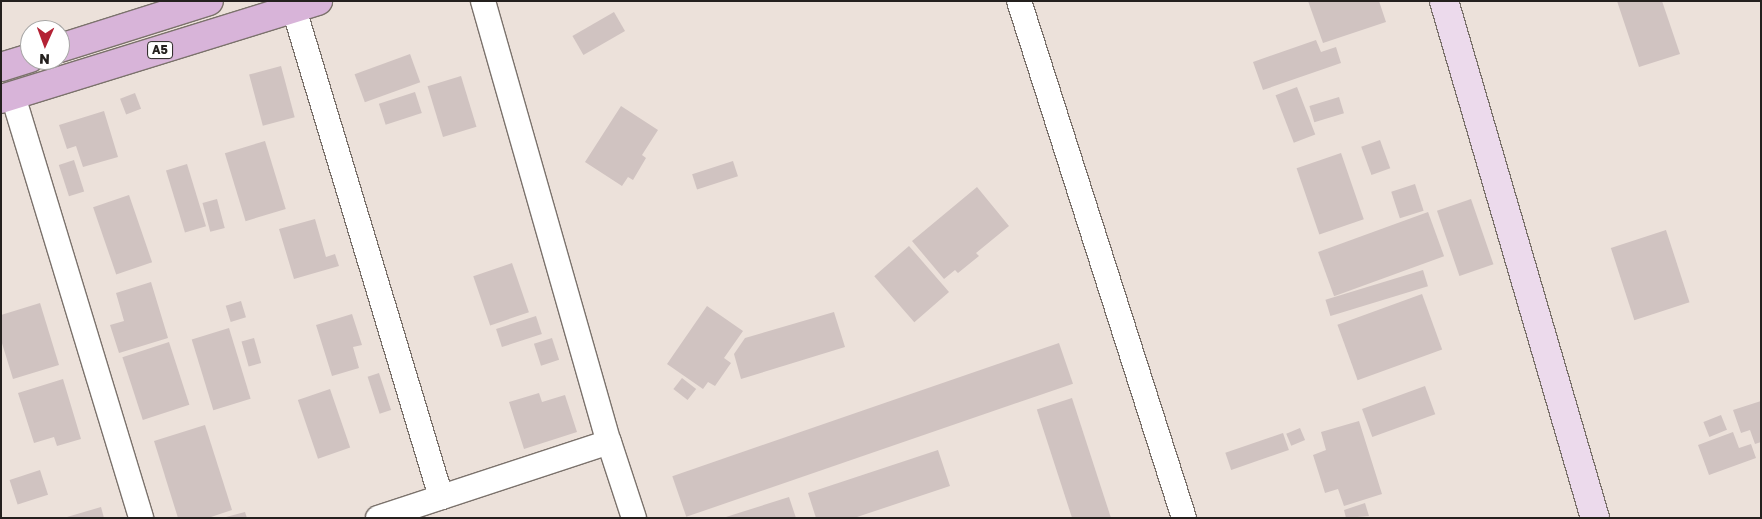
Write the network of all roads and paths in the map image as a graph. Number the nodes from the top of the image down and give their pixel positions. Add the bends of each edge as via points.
1 (483, 1) edge
2 (1019, 1) edge
3 (1444, 1) edge
4 (201, 2) edge
5 (306, 5) edge
6 (70, 45) edge
7 (20, 61) edge
8 (1, 67) edge
9 (7, 97) edge
10 (610, 442) junction
11 (441, 497) junction
12 (141, 518) edge
13 (378, 518) edge
14 (634, 518) edge
15 (1184, 518) edge
16 (1595, 518) edge

1 - 10 street
2 - 15 street
3 - 16 street
4 - 6 main road, A5
5 - 9 main road, A5
5 - 11 street
7 - 8 main road
9 - 12 street
10 - 11 street
10 - 14 street
11 - 13 street

